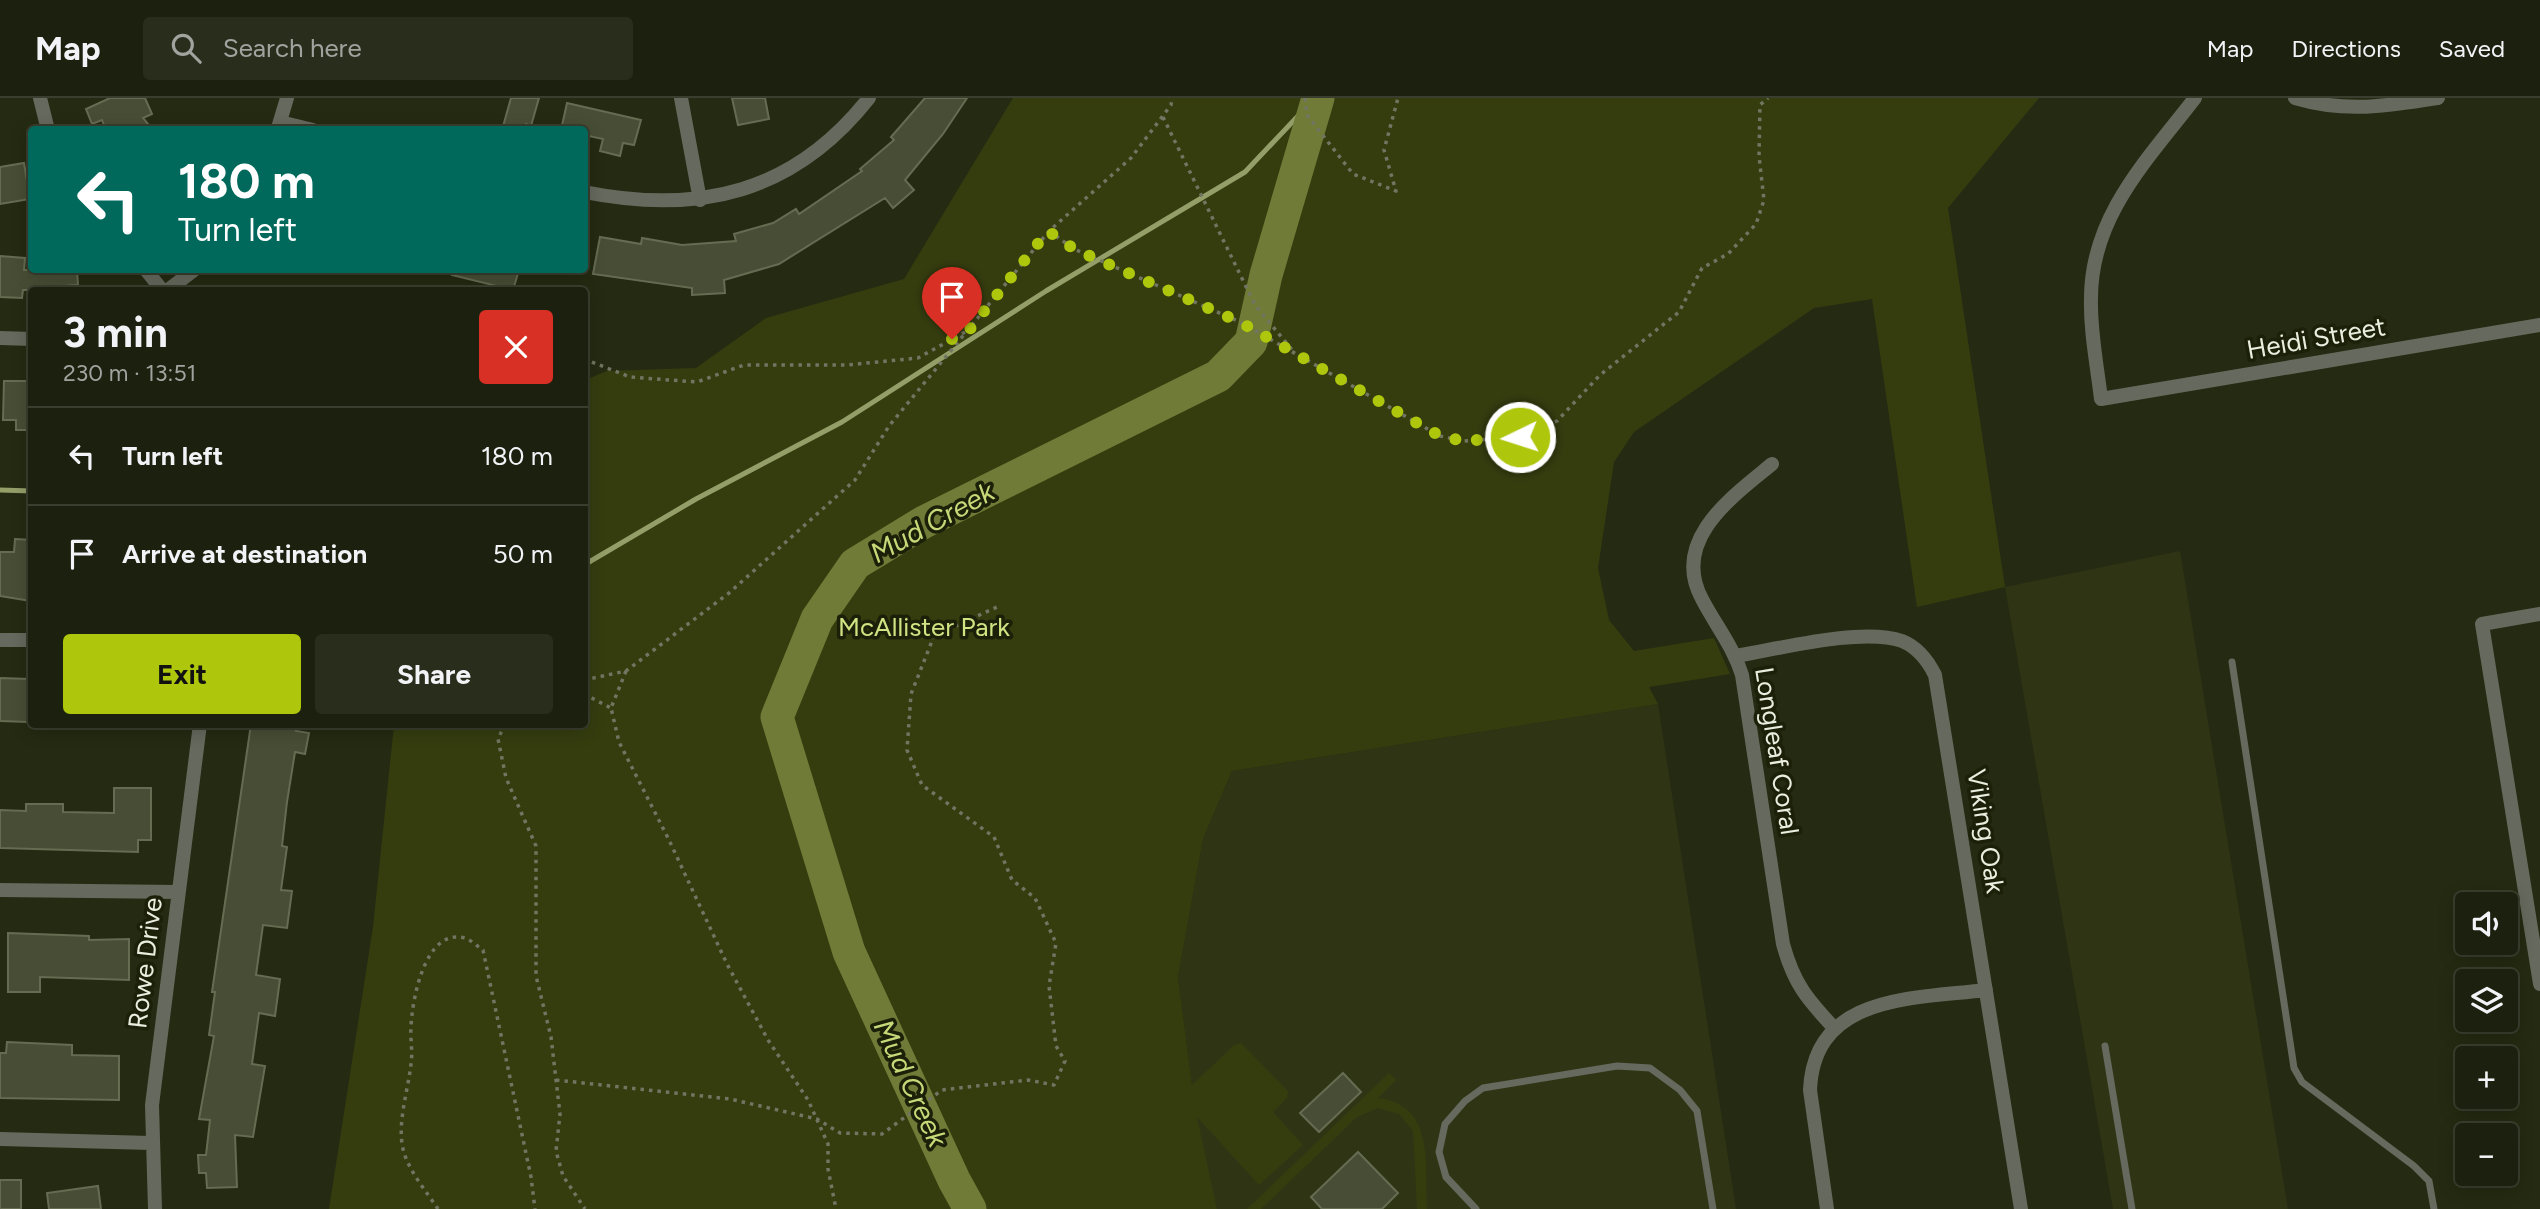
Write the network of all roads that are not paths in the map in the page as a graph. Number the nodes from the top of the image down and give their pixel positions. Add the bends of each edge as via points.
1 (40, 98) edge
2 (287, 98) edge
3 (681, 98) edge
4 (869, 98) edge
5 (2195, 98) edge
6 (2295, 98) edge
7 (2438, 98) edge
8 (47, 126) edge
9 (279, 126) edge
10 (588, 193) edge
11 (700, 200) junction
12 (148, 273) edge
13 (190, 273) edge
14 (160, 287) edge
15 (172, 287) edge
16 (2540, 325) edge
17 (0, 338) edge
18 (28, 339) edge
19 (1772, 464) dead end
20 (2540, 614) edge
21 (0, 640) edge
22 (28, 640) edge
23 (1736, 656) junction
24 (2232, 662) dead end
25 (199, 728) edge
26 (0, 890) edge
27 (178, 892) junction
28 (2540, 984) edge
29 (1986, 990) junction
30 (1835, 1029) junction
31 (2105, 1046) dead end
32 (0, 1139) edge
33 (151, 1143) junction
34 (155, 1209) edge
35 (1476, 1209) edge
36 (1713, 1209) edge
37 (1827, 1209) edge
38 (2021, 1209) edge
39 (2132, 1209) edge
40 (2434, 1209) edge

1 - 8 street
2 - 9 street
3 - 11 street
4 - 11 street via 831,141 790,170
5 - 16 street, Heidi Street via 2121,195 2096,253 2091,316 2101,399
6 - 7 street via 2323,106 2363,108
10 - 11 street via 650,202
12 - 14 street
13 - 15 street
17 - 18 street
19 - 23 street, Longleaf Coral via 1714,513 1695,560 1697,589
20 - 28 street via 2482,624
21 - 22 street
23 - 29 street, Viking Oak via 1854,637 1886,637 1905,642 1930,665 1938,687
23 - 30 street, Longleaf Coral via 1783,944 1791,974
24 - 40 lane via 2294,1068 2302,1082 2429,1181
25 - 27 street, Rowe Drive
26 - 27 street
27 - 33 street, Rowe Drive
29 - 30 street via 1884,1003 1862,1009
29 - 38 street, Viking Oak
30 - 37 street via 1820,1047 1810,1090
31 - 39 lane
32 - 33 street
33 - 34 street, Rowe Drive
35 - 36 lane via 1446,1177 1438,1152 1445,1124 1465,1101 1483,1088 1617,1066 1650,1068 1680,1090 1696,1111

